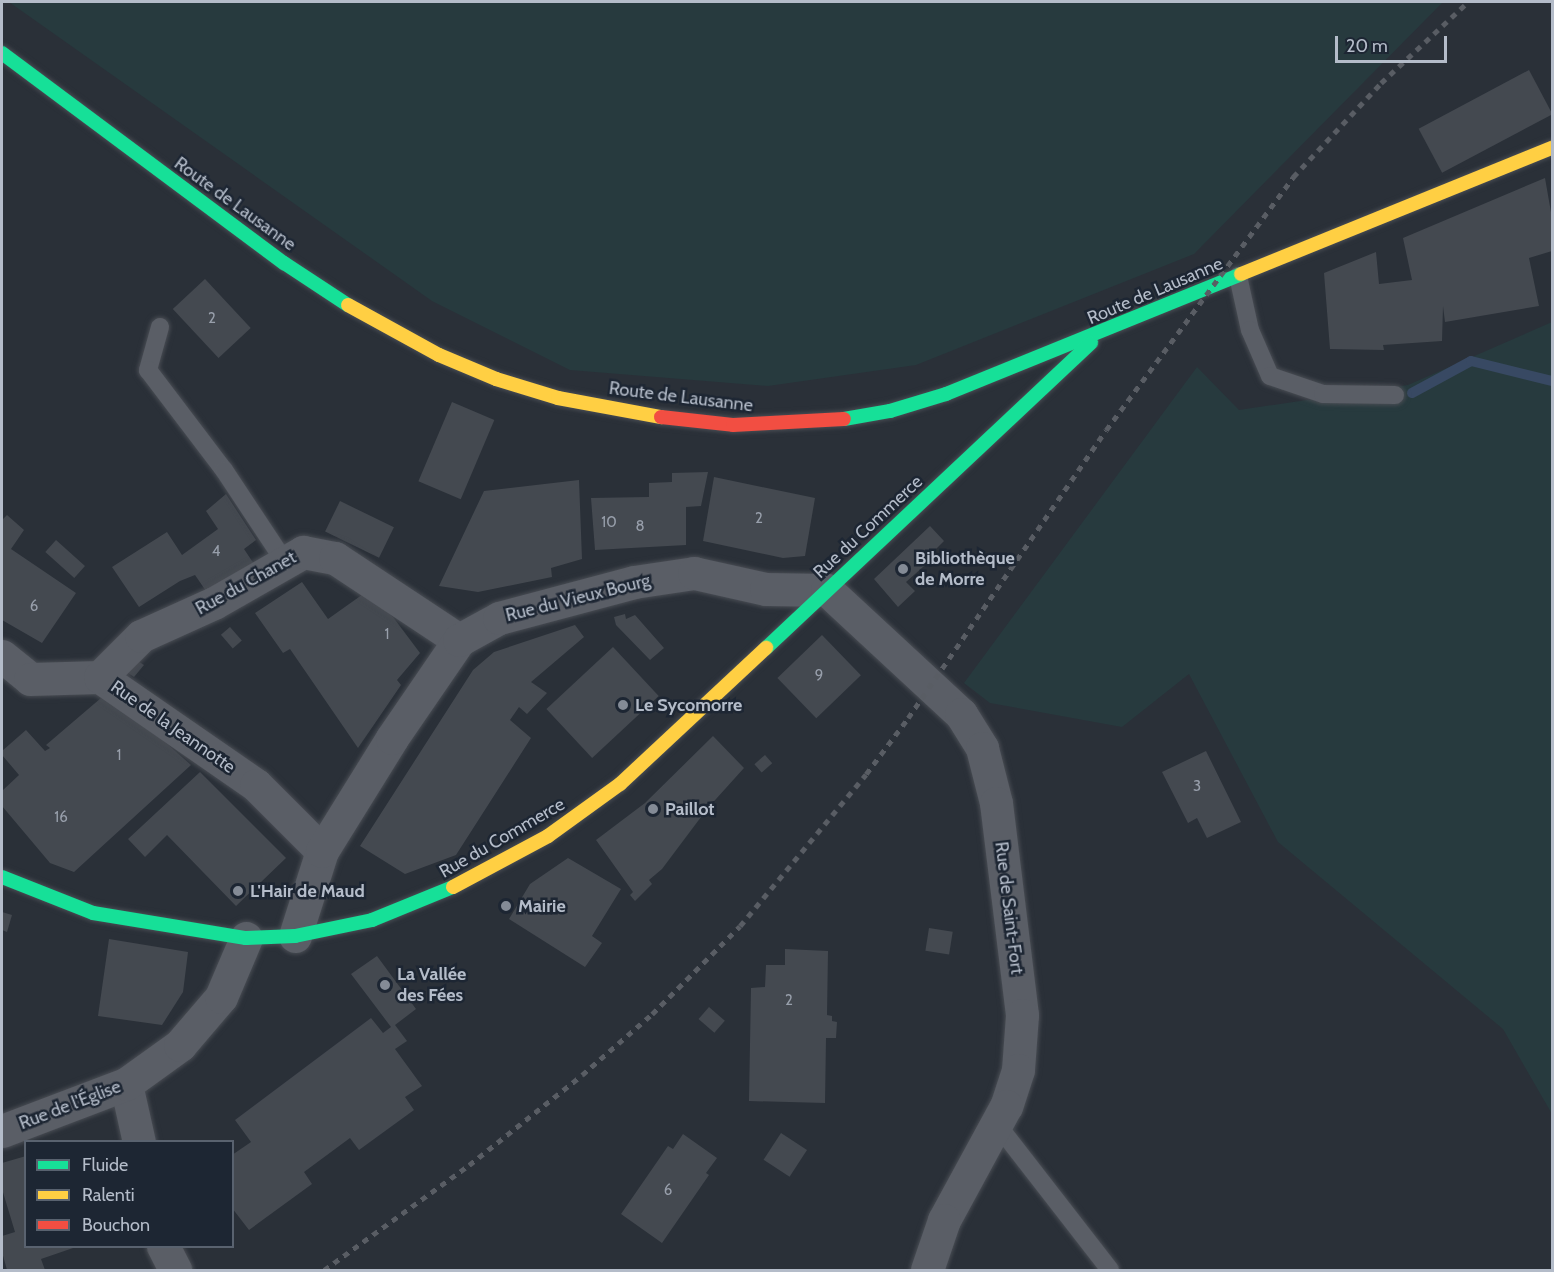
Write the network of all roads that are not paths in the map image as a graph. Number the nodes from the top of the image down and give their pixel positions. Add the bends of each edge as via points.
1 (2, 53) edge
2 (1552, 148) edge
3 (1238, 276) junction
4 (160, 327) dead end
5 (1101, 334) junction
6 (1395, 395) dead end
7 (285, 562) junction
8 (826, 590) junction
9 (459, 640) junction
10 (2, 656) edge
11 (100, 677) junction
12 (322, 851) junction
13 (2, 877) edge
14 (295, 936) junction
15 (246, 938) junction
16 (126, 1084) junction
17 (996, 1124) junction
18 (2, 1131) edge
19 (139, 1140) edge
20 (164, 1248) edge
21 (175, 1270) edge
22 (927, 1270) edge
23 (1110, 1270) edge

1 - 5 main road, Route de Lausanne via 284,263 360,313 439,355 496,379 558,398 647,415 733,425 841,420 890,411 946,394
2 - 3 main road, Route de Lausanne
3 - 5 main road, Route de Lausanne
3 - 6 lane via 1250,330 1270,376 1323,394
4 - 7 lane via 148,370 224,470
5 - 8 main road, Rue du Commerce
7 - 9 street, Rue du Chanet via 303,552 335,558
7 - 11 street, Rue du Chanet via 214,603 141,636
8 - 9 street, Rue du Vieux Bourg via 766,589 694,573 634,582 499,618
8 - 14 main road, Rue du Commerce via 620,784 548,836 444,892 372,920
8 - 17 street, Rue de Saint-Fort via 961,714 982,748 996,802 1022,1015 1018,1070
9 - 12 street, Rue du Vieux Bourg
10 - 11 street, Rue de la Jeannotte via 30,679
11 - 12 street, Rue de la Jeannotte via 256,785
12 - 14 street, Rue du Vieux Bourg
13 - 15 main road, Rue du Commerce via 93,913
14 - 15 main road, Rue du Commerce
15 - 16 street, Rue de l'Église via 221,997 180,1044
16 - 18 street, Rue de l'Église
16 - 19 street
17 - 22 street, Rue de Saint-Fort via 944,1220
17 - 23 lane
20 - 21 street

